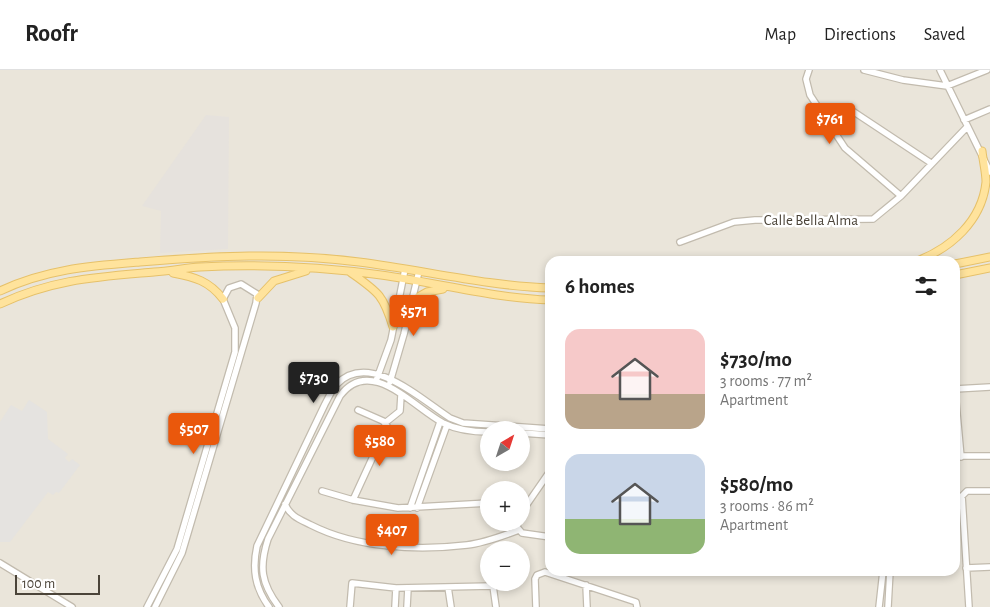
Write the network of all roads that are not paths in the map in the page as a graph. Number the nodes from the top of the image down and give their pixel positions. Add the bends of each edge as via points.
1 (809, 70) edge
2 (864, 70) edge
3 (940, 70) edge
4 (986, 70) edge
5 (977, 72) edge
6 (888, 73) edge
7 (948, 86) junction
8 (848, 108) dead end
9 (990, 109) edge
10 (964, 120) junction
11 (967, 127) junction
12 (982, 151) junction
13 (990, 155) edge
14 (931, 162) junction
15 (990, 172) edge
16 (901, 196) junction
17 (680, 242) dead end
18 (929, 256) edge
19 (990, 257) edge
20 (960, 263) edge
21 (990, 268) edge
22 (405, 269) junction
23 (313, 270) junction
24 (165, 271) junction
25 (350, 272) junction
26 (419, 272) junction
27 (960, 274) edge
28 (403, 279) junction
29 (416, 281) junction
30 (453, 288) junction
31 (545, 288) edge
32 (0, 291) edge
33 (258, 298) junction
34 (223, 299) junction
35 (545, 300) edge
36 (411, 301) junction
37 (0, 304) edge
38 (393, 328) junction
39 (391, 340) junction
40 (401, 344) junction
41 (379, 374) junction
42 (390, 379) junction
43 (376, 381) junction
44 (388, 387) junction
45 (990, 387) edge
46 (960, 390) edge
47 (401, 395) junction
48 (358, 410) dead end
49 (440, 422) junction
50 (385, 424) junction
51 (447, 425) junction
52 (545, 429) edge
53 (480, 431) edge
54 (530, 434) edge
55 (545, 435) edge
56 (990, 456) edge
57 (960, 457) edge
58 (545, 478) edge
59 (322, 491) dead end
60 (990, 491) edge
61 (353, 500) junction
62 (530, 500) edge
63 (285, 504) junction
64 (480, 504) edge
65 (414, 508) junction
66 (516, 531) edge
67 (520, 531) edge
68 (545, 536) edge
69 (0, 563) edge
70 (990, 566) edge
71 (966, 568) junction
72 (545, 573) edge
73 (556, 576) edge
74 (882, 576) edge
75 (890, 576) edge
76 (586, 585) junction
77 (448, 587) junction
78 (396, 588) junction
79 (408, 588) junction
80 (629, 600) junction
81 (72, 607) edge
82 (147, 607) edge
83 (155, 607) edge
84 (268, 607) edge
85 (279, 607) edge
86 (350, 607) edge
87 (395, 607) edge
88 (407, 607) edge
89 (451, 607) edge
90 (496, 607) edge
91 (536, 607) edge
92 (587, 607) edge
93 (630, 607) edge
94 (637, 607) edge
95 (879, 607) edge
96 (888, 607) edge
97 (968, 607) edge

1 - 16 street via 806,79 810,95 845,148
2 - 6 street
3 - 7 street
4 - 5 street
5 - 7 street
6 - 7 street
7 - 10 street
8 - 14 street
9 - 10 street
10 - 11 street
11 - 12 street
11 - 14 street, Calle Bella Alma
12 - 13 main road
12 - 15 street
12 - 18 main road via 986,180 984,196 976,214 954,241
14 - 16 street, Calle Bella Alma
16 - 17 street, Calle Bella Alma via 873,219 748,220
19 - 20 main road
21 - 27 main road
22 - 26 main road
22 - 28 street
22 - 32 main road via 295,256 229,254 42,273
23 - 24 main road via 232,266
23 - 25 main road
23 - 33 main road via 274,281
24 - 34 main road via 201,280
24 - 37 main road via 74,279 23,293
25 - 28 main road
25 - 38 main road via 379,293
26 - 29 street
26 - 31 main road
28 - 29 main road
28 - 38 street
29 - 30 main road
29 - 36 street
30 - 35 main road
30 - 36 main road via 427,292
33 - 34 street via 254,290 241,284 229,288
33 - 83 street via 182,553
34 - 82 street via 235,328 234,352 177,549
36 - 40 street
38 - 39 street
39 - 40 street
39 - 41 street
40 - 42 street
41 - 42 street
41 - 43 street
41 - 84 street via 358,372 334,387 278,501 255,557 258,588
42 - 44 street
42 - 52 street via 463,423
43 - 44 street
43 - 63 street via 359,380 348,385
44 - 47 street
45 - 46 street
47 - 49 street
47 - 50 street via 400,411
48 - 50 street
49 - 51 street
49 - 65 street
50 - 61 street via 386,430
51 - 53 street
51 - 65 street
54 - 55 street
56 - 57 street
58 - 62 street
59 - 61 street
60 - 71 street via 966,491 962,496
61 - 65 street
63 - 66 street via 293,516 350,541 392,545 468,545
63 - 85 street via 263,552 262,568 263,580
64 - 65 street
67 - 68 street
69 - 81 street
70 - 71 street
71 - 97 street
72 - 91 street via 535,579
73 - 76 street
74 - 95 street
75 - 96 street
76 - 80 street
76 - 92 street
77 - 79 street
77 - 89 street
77 - 90 street via 493,586
78 - 79 street
78 - 86 street via 352,582
78 - 87 street
79 - 88 street
80 - 93 street
80 - 94 street via 636,602

